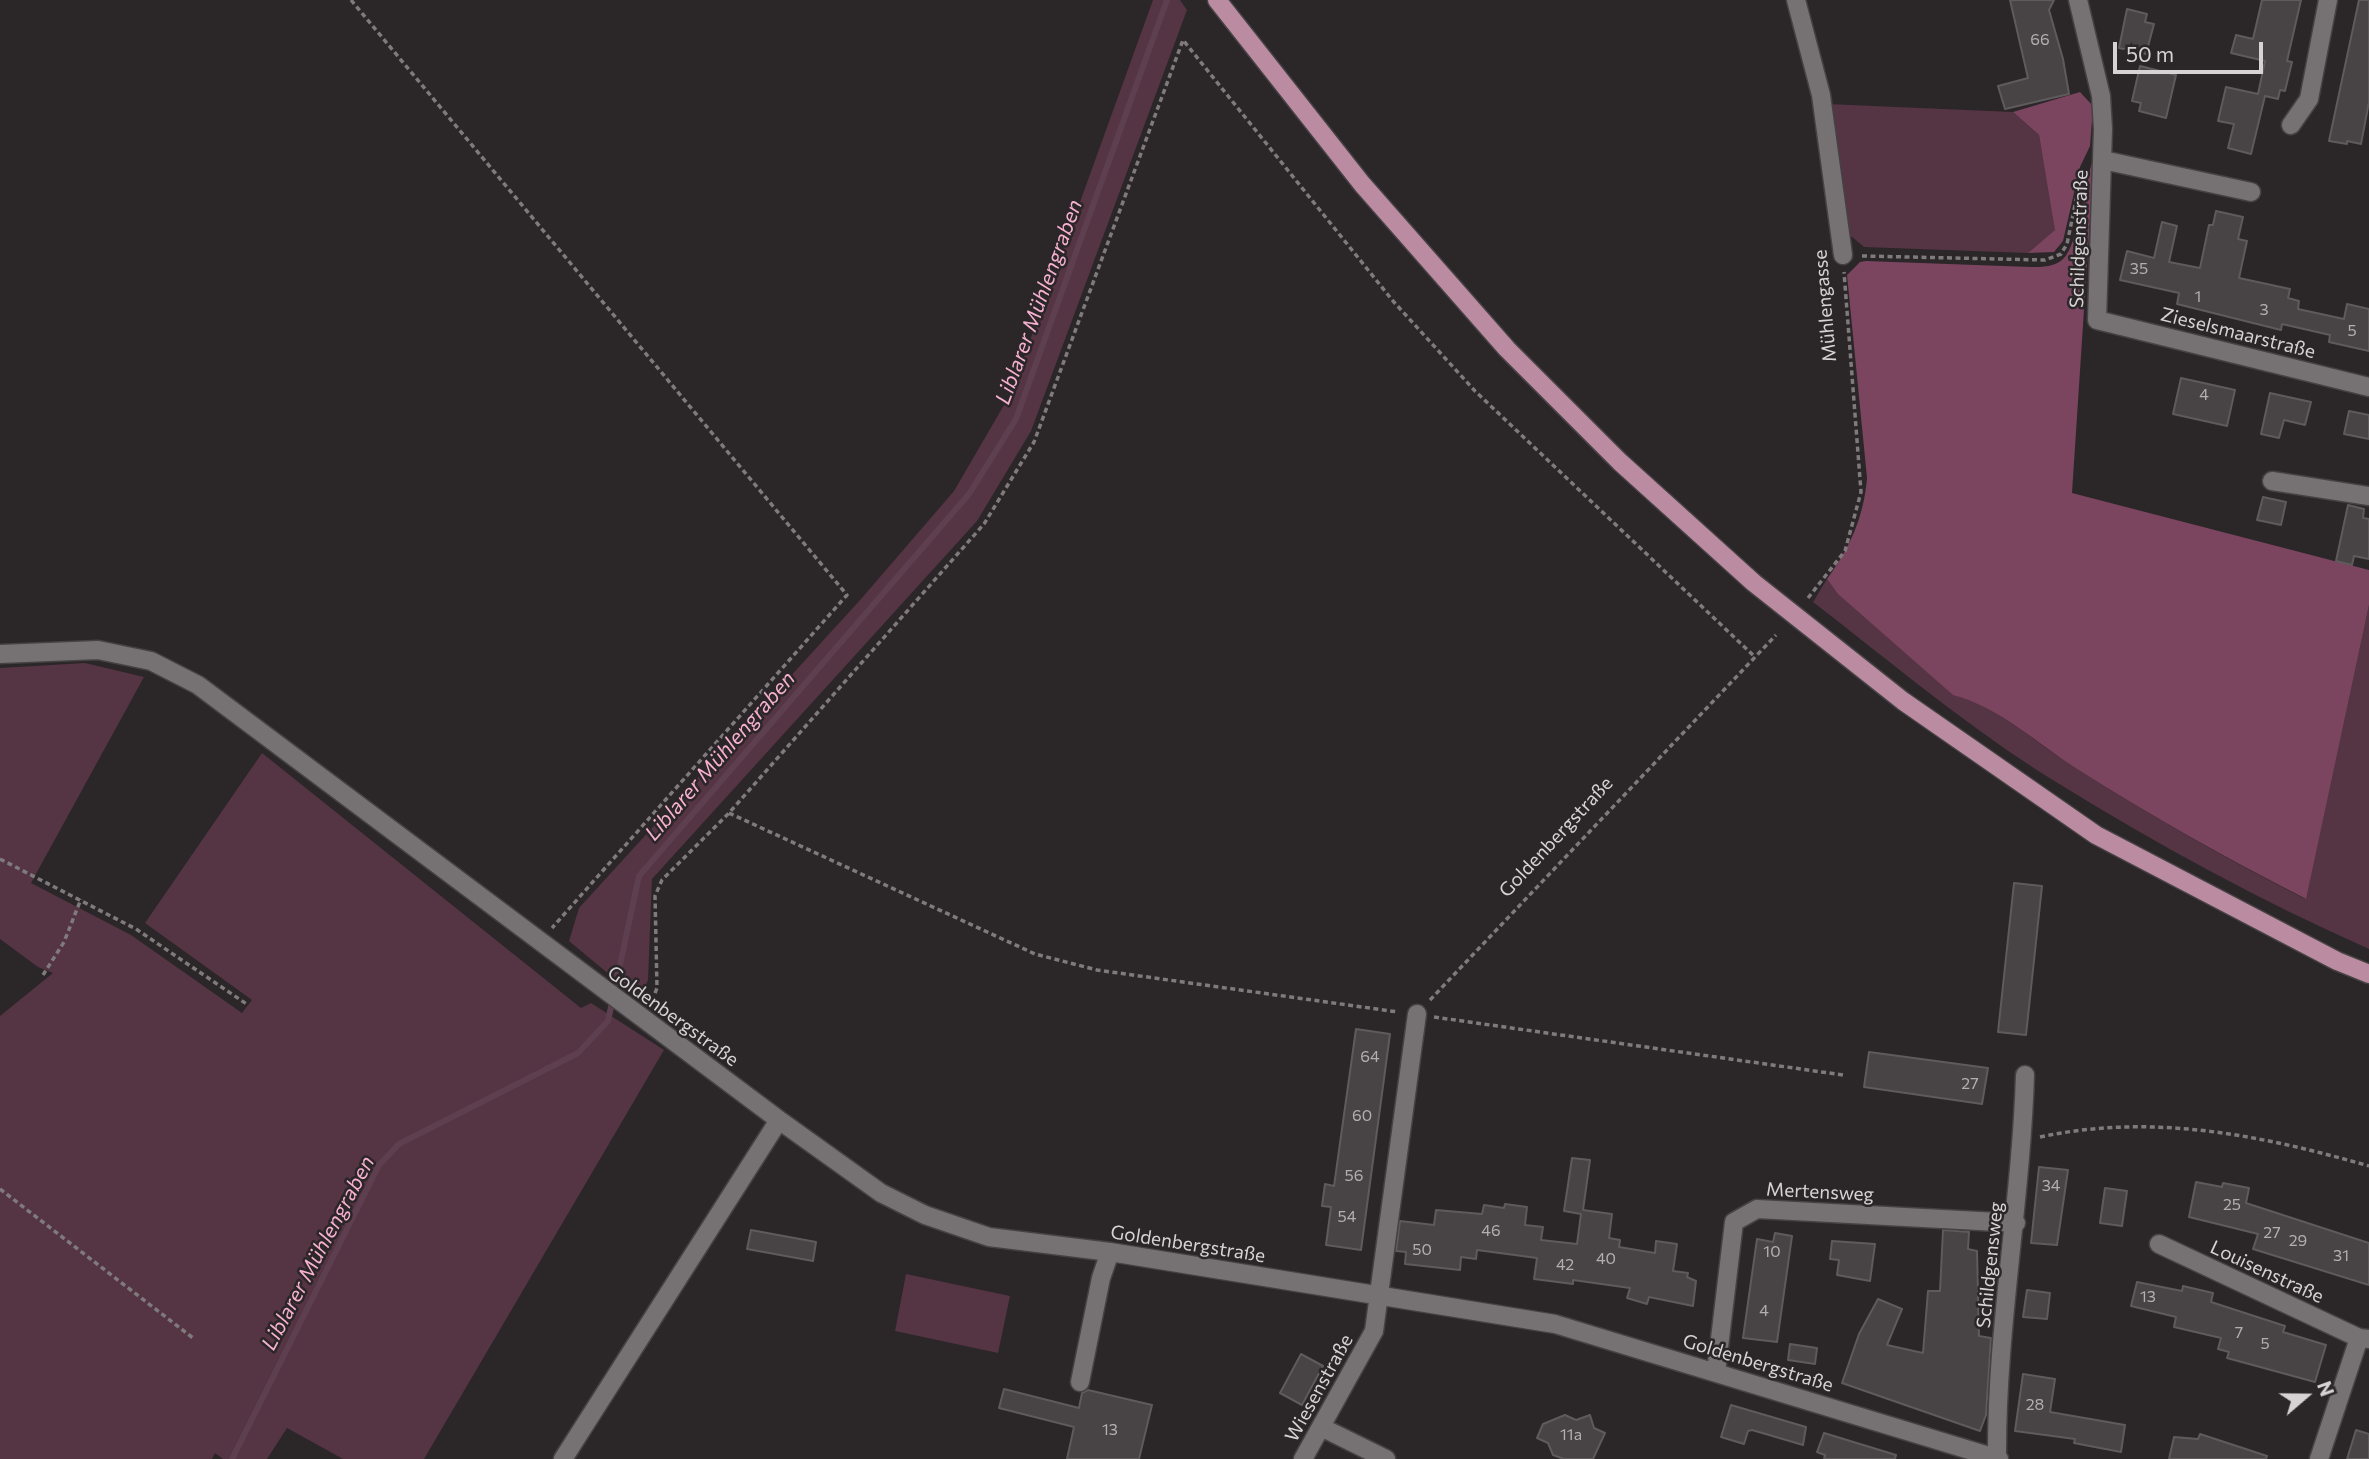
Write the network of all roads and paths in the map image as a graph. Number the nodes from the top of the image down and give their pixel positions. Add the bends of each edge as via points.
1 (351, 0) edge
2 (1217, 0) edge
3 (1796, 0) edge
4 (2078, 0) edge
5 (2328, 0) edge
6 (2291, 125) dead end
7 (2095, 160) junction
8 (2251, 192) dead end
9 (1843, 255) junction
10 (2097, 320) joint
11 (2369, 387) edge
12 (2272, 481) dead end
13 (2369, 496) edge
14 (1808, 598) dead end
15 (1776, 635) dead end
16 (0, 654) edge
17 (1755, 657) junction
18 (729, 813) junction
19 (0, 859) edge
20 (80, 899) junction
21 (539, 943) junction
22 (2369, 974) edge
23 (43, 975) dead end
24 (248, 1005) dead end
25 (1417, 1014) junction
26 (640, 1017) junction
27 (1843, 1075) dead end
28 (2025, 1075) dead end
29 (779, 1120) junction
30 (2023, 1140) junction
31 (2369, 1166) edge
32 (0, 1189) edge
33 (2016, 1223) junction
34 (2159, 1244) dead end
35 (1110, 1252) junction
36 (1378, 1295) junction
37 (193, 1338) dead end
38 (2364, 1339) edge
39 (1716, 1372) junction
40 (1080, 1382) dead end
41 (1321, 1427) junction
42 (563, 1459) edge
43 (1303, 1459) edge
44 (1386, 1459) edge
45 (1997, 1459) edge
46 (2319, 1459) edge

1 - 21 path via 847,595
2 - 22 main road via 1362,184 1507,349 1620,462 1755,583 1903,701 2096,835
3 - 9 street, Mühlengasse via 1821,95
4 - 7 street, Schildgenstraße via 2101,96
5 - 6 street via 2309,99
7 - 8 street, Schildgenstraße
7 - 9 path via 2082,171 2061,254 2045,260
7 - 10 street, Schildgenstraße
9 - 14 path, Mühlengasse via 1861,492 1845,551
10 - 11 street, Zieselsmaarstraße
12 - 13 street
15 - 17 path, Goldenbergstraße
16 - 21 street, Goldenbergstraße via 98,650 151,661 198,685
17 - 18 path via 1475,391 1393,301 1183,40 1034,442 984,524
17 - 25 path, Goldenbergstraße
18 - 25 path via 1035,954 1097,970
18 - 26 path via 662,880 655,896 657,988
19 - 20 path
20 - 23 path via 64,942
20 - 24 path via 136,929
21 - 26 street, Goldenbergstraße
25 - 27 path
25 - 36 street
26 - 29 street, Goldenbergstraße
28 - 30 street, Schildgensweg
29 - 35 street, Goldenbergstraße via 881,1193 925,1215 989,1237
29 - 42 street
30 - 31 path via 2082,1128 2186,1126 2317,1151
30 - 33 street, Schildgensweg
32 - 37 path
33 - 39 street, Mertensweg via 1757,1209 1734,1222
33 - 45 street, Schildgensweg via 1997,1401
34 - 38 street, Louisenstraße
35 - 36 street, Goldenbergstraße
35 - 40 street
36 - 39 street, Goldenbergstraße via 1555,1324
36 - 41 street, Wiesenstraße via 1374,1331
38 - 46 street, Louisenstraße
39 - 45 street, Goldenbergstraße
41 - 43 street, Wiesenstraße
41 - 44 street

